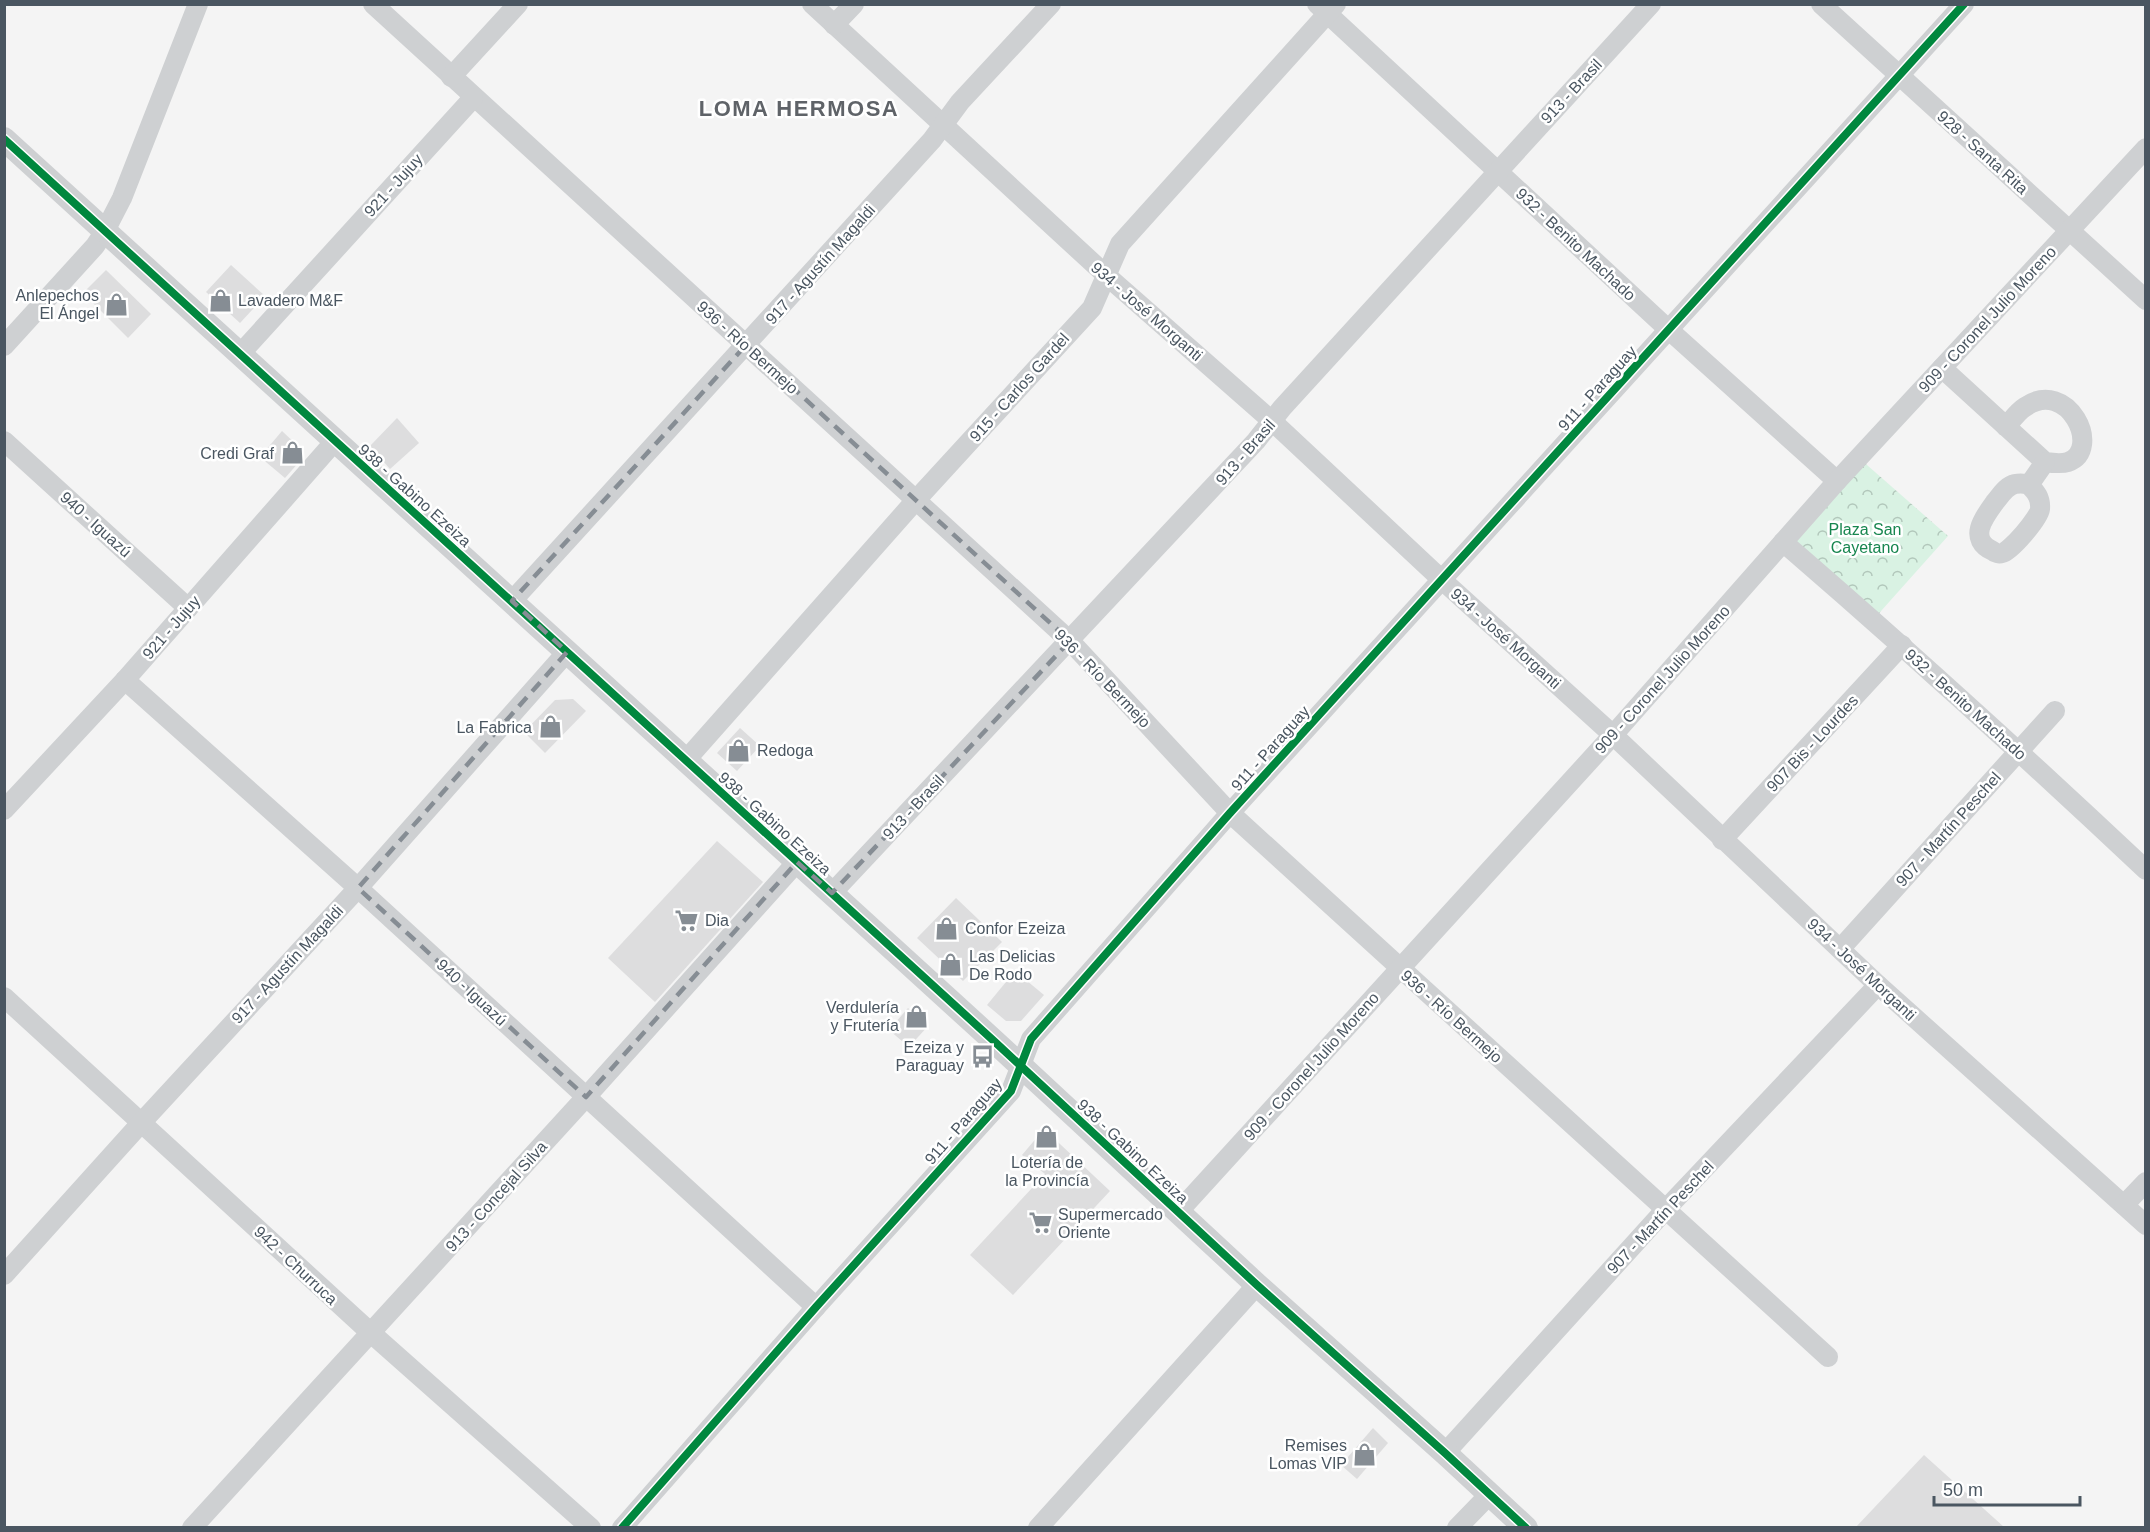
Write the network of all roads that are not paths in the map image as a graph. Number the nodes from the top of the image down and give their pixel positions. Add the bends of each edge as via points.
1 (198, 4) edge
2 (373, 4) edge
3 (518, 4) edge
4 (812, 4) edge
5 (854, 4) edge
6 (1052, 4) edge
7 (1651, 4) edge
8 (1821, 4) edge
9 (1964, 4) edge
10 (1327, 8) edge
11 (834, 25) junction
12 (1898, 76) junction
13 (451, 77) junction
14 (473, 98) junction
15 (943, 127) junction
16 (4, 139) edge
17 (2145, 148) edge
18 (1497, 171) junction
19 (2070, 230) junction
20 (105, 231) junction
21 (1107, 276) junction
22 (2145, 300) edge
23 (1669, 330) junction
24 (746, 345) junction
25 (4, 346) edge
26 (241, 353) junction
27 (1942, 368) junction
28 (1272, 421) junction
29 (2006, 427) junction
30 (4, 441) edge
31 (335, 441) junction
32 (2045, 462) junction
33 (1837, 481) junction
34 (2029, 484) dead end
35 (916, 500) junction
36 (1783, 542) junction
37 (1441, 579) junction
38 (512, 601) junction
39 (188, 608) junction
40 (1070, 641) junction
41 (1902, 645) junction
42 (567, 652) junction
43 (126, 680) junction
44 (2055, 711) dead end
45 (1613, 735) junction
46 (2019, 751) junction
47 (686, 760) junction
48 (4, 810) edge
49 (1230, 813) junction
50 (1722, 840) junction
51 (798, 862) junction
52 (2145, 870) edge
53 (358, 888) junction
54 (832, 893) junction
55 (1841, 948) junction
56 (1400, 969) junction
57 (1878, 985) junction
58 (4, 997) edge
59 (1021, 1066) junction
60 (586, 1097) junction
61 (141, 1123) junction
62 (2145, 1182) edge
63 (2124, 1205) junction
64 (1666, 1209) junction
65 (1179, 1211) junction
66 (2145, 1225) edge
67 (4, 1275) edge
68 (1257, 1285) junction
69 (816, 1307) junction
70 (370, 1333) junction
71 (1828, 1357) dead end
72 (1445, 1453) junction
73 (1489, 1495) junction
74 (200, 1525) edge
75 (1046, 1525) edge
76 (591, 1527) edge
77 (622, 1527) edge
78 (1457, 1527) edge
79 (1526, 1527) edge

1 - 20 street via 122,198
2 - 13 street, 936 - Río Bermejo
3 - 13 street
4 - 11 street, 934 - José Morganti
5 - 11 street
6 - 15 street, 917 - Agustín Magaldi via 960,102
7 - 18 street, 913 - Brasil
8 - 12 street, 928 - Santa Rita
9 - 12 street, 911 - Paraguay
10 - 18 street, 932 - Benito Machado
10 - 21 street, 915 - Carlos Gardel via 1120,244
11 - 15 street, 934 - José Morganti
12 - 19 street, 928 - Santa Rita
12 - 23 street, 911 - Paraguay
13 - 14 street, 936 - Río Bermejo
14 - 24 street, 936 - Río Bermejo
14 - 26 street, 921 - Jujuy
15 - 21 street, 934 - José Morganti
15 - 24 street, 917 - Agustín Magaldi
16 - 20 street, 938 - Gabino Ezeiza
17 - 19 street, 909 - Coronel Julio Moreno
18 - 23 street, 932 - Benito Machado
18 - 28 street, 913 - Brasil
19 - 22 street, 928 - Santa Rita
19 - 27 street, 909 - Coronel Julio Moreno
20 - 25 street
20 - 26 street, 938 - Gabino Ezeiza
21 - 28 street, 934 - José Morganti
21 - 35 street, 915 - Carlos Gardel via 1092,308
23 - 33 street, 932 - Benito Machado
23 - 37 street, 911 - Paraguay
24 - 35 street, 936 - Río Bermejo
24 - 38 street, 917 - Agustín Magaldi
26 - 31 street, 938 - Gabino Ezeiza
27 - 29 street
27 - 33 street, 909 - Coronel Julio Moreno
28 - 37 street, 934 - José Morganti
28 - 40 street, 913 - Brasil
29 - 32 street
29 - 32 street via 2024,407 2036,401 2067,406 2079,425 2081,450 2068,462
30 - 39 street, 940 - Iguazú
31 - 38 street, 938 - Gabino Ezeiza
31 - 39 street, 921 - Jujuy
32 - 34 street
33 - 36 street, 909 - Coronel Julio Moreno
35 - 40 street, 936 - Río Bermejo
35 - 47 street, 915 - Carlos Gardel
36 - 41 street, 932 - Benito Machado
36 - 45 street, 909 - Coronel Julio Moreno
37 - 45 street, 934 - José Morganti
37 - 49 street, 911 - Paraguay
38 - 42 street, 938 - Gabino Ezeiza
39 - 43 street, 921 - Jujuy
40 - 49 street, 936 - Río Bermejo
40 - 54 street, 913 - Brasil
41 - 46 street, 932 - Benito Machado
41 - 50 street, 907 Bis - Lourdes
42 - 47 street, 938 - Gabino Ezeiza
42 - 53 street, 917 - Agustín Magaldi
43 - 48 street, 921 - Jujuy
43 - 53 street, 940 - Iguazú
44 - 46 street, 907 - Martín Peschel
45 - 50 street, 934 - José Morganti
45 - 56 street, 909 - Coronel Julio Moreno
46 - 52 street, 932 - Benito Machado
46 - 55 street, 907 - Martín Peschel
47 - 51 street, 938 - Gabino Ezeiza
49 - 56 street, 936 - Río Bermejo
49 - 59 street, 911 - Paraguay via 1031,1039
50 - 55 street, 934 - José Morganti
51 - 54 street, 938 - Gabino Ezeiza
51 - 60 street, 913 - Concejal Silva
53 - 60 street, 940 - Iguazú
53 - 61 street, 917 - Agustín Magaldi
54 - 59 street, 938 - Gabino Ezeiza
55 - 57 street, 934 - José Morganti
56 - 64 street, 936 - Río Bermejo
56 - 65 street, 909 - Coronel Julio Moreno
57 - 63 street, 934 - José Morganti
57 - 64 street, 907 - Martín Peschel
58 - 61 street, 942 - Churruca
59 - 65 street, 938 - Gabino Ezeiza
59 - 69 street, 911 - Paraguay via 1011,1091
60 - 69 street, 940 - Iguazú
60 - 70 street, 913 - Concejal Silva
61 - 67 street, 917 - Agustín Magaldi
61 - 70 street, 942 - Churruca
62 - 63 street
63 - 66 street, 934 - José Morganti
64 - 71 street, 936 - Río Bermejo
64 - 72 street, 907 - Martín Peschel
65 - 68 street, 938 - Gabino Ezeiza
68 - 72 street, 938 - Gabino Ezeiza
68 - 75 street
69 - 77 street, 911 - Paraguay
70 - 74 street, 913 - Concejal Silva
70 - 76 street, 942 - Churruca
72 - 73 street, 938 - Gabino Ezeiza
73 - 78 street
73 - 79 street, 938 - Gabino Ezeiza

